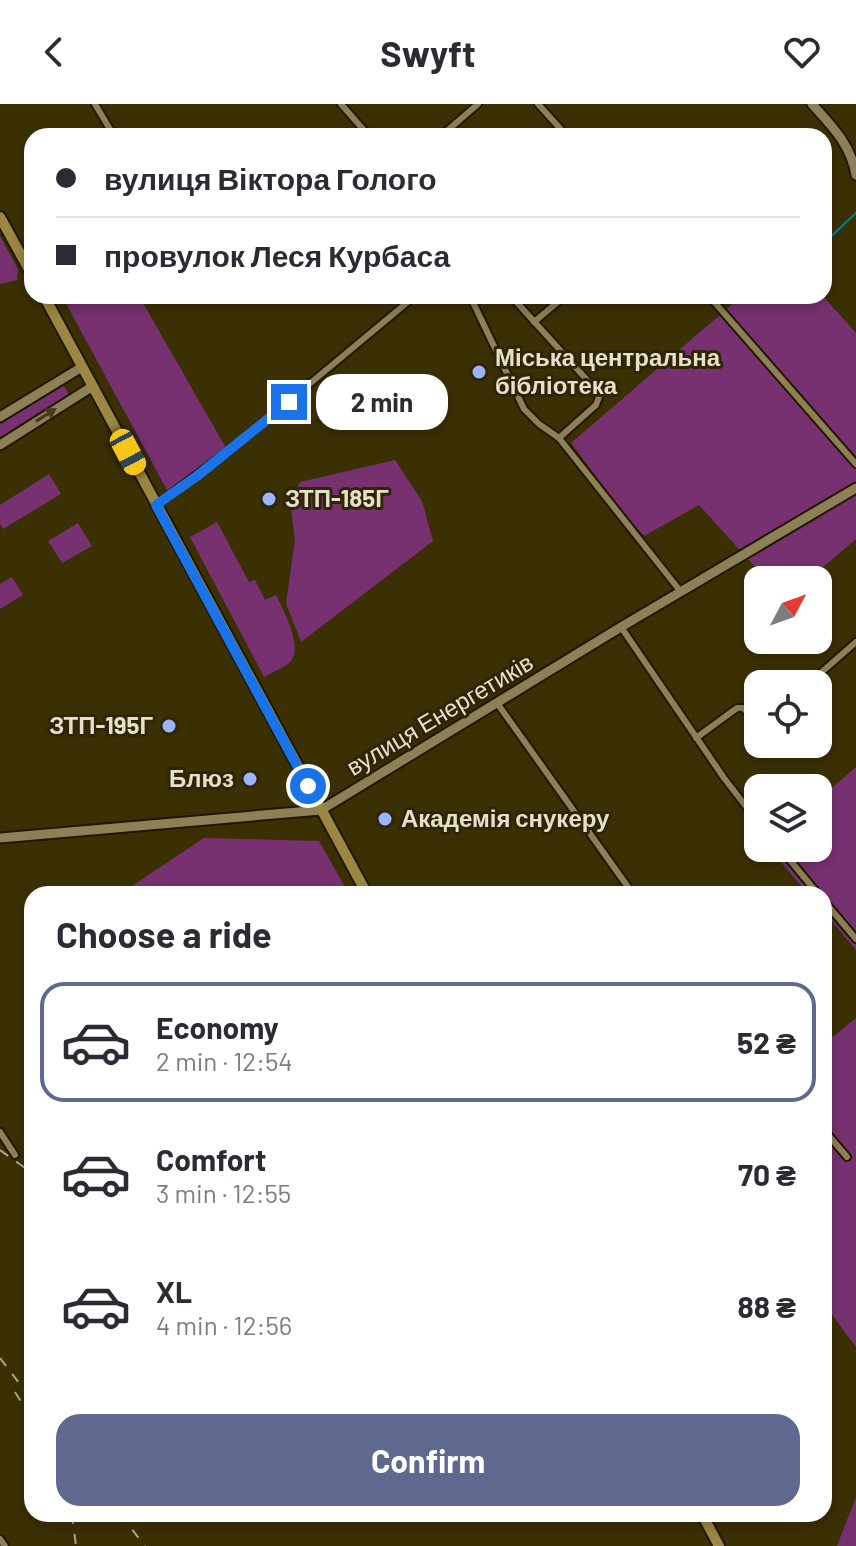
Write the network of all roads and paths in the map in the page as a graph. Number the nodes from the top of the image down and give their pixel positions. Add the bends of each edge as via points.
1 (95, 104) edge
2 (341, 104) edge
3 (478, 104) edge
4 (538, 104) edge
5 (812, 104) edge
6 (109, 128) edge
7 (362, 128) edge
8 (450, 128) edge
9 (560, 128) edge
10 (856, 175) edge
11 (0, 217) edge
12 (24, 260) edge
13 (48, 304) edge
14 (405, 304) edge
15 (474, 304) edge
16 (518, 304) edge
17 (555, 304) edge
18 (716, 304) edge
19 (534, 322) junction
20 (82, 367) junction
21 (93, 386) junction
22 (0, 417) edge
23 (559, 438) junction
24 (0, 445) edge
25 (856, 464) edge
26 (856, 488) edge
27 (156, 505) junction
28 (681, 592) junction
29 (621, 627) junction
30 (856, 642) edge
31 (824, 670) edge
32 (497, 703) junction
33 (744, 709) edge
34 (696, 738) junction
35 (744, 803) edge
36 (321, 810) junction
37 (0, 838) edge
38 (792, 862) edge
39 (363, 886) edge
40 (627, 886) edge
41 (811, 886) edge
42 (832, 910) edge
43 (856, 939) edge
44 (0, 1132) edge
45 (832, 1139) edge
46 (15, 1155) dead end
47 (847, 1157) dead end
48 (706, 1522) edge
49 (0, 1539) edge
50 (5, 1546) edge
51 (719, 1546) edge

1 - 6 street
2 - 7 street
3 - 8 street
4 - 9 street
5 - 10 street via 839,134
11 - 12 main road
13 - 20 main road
14 - 27 street via 247,437
15 - 23 street via 524,409
16 - 19 street
17 - 19 street
18 - 25 street
19 - 23 street via 599,397
20 - 21 main road
20 - 22 street
24 -> 21 street
21 - 27 main road
23 - 28 street
26 - 28 street, вулиця Енергетиків
27 - 36 main road
28 - 29 street, вулиця Енергетиків
29 - 32 street, вулиця Енергетиків
29 - 34 street
30 - 31 street
32 - 36 street, вулиця Енергетиків
32 - 40 street
33 - 34 street via 737,708
34 - 35 street
36 - 37 street, вулиця Енергетиків
36 - 39 main road
38 - 41 street
42 - 43 street
44 - 46 street
45 - 47 street
48 - 51 main road
49 - 50 street

